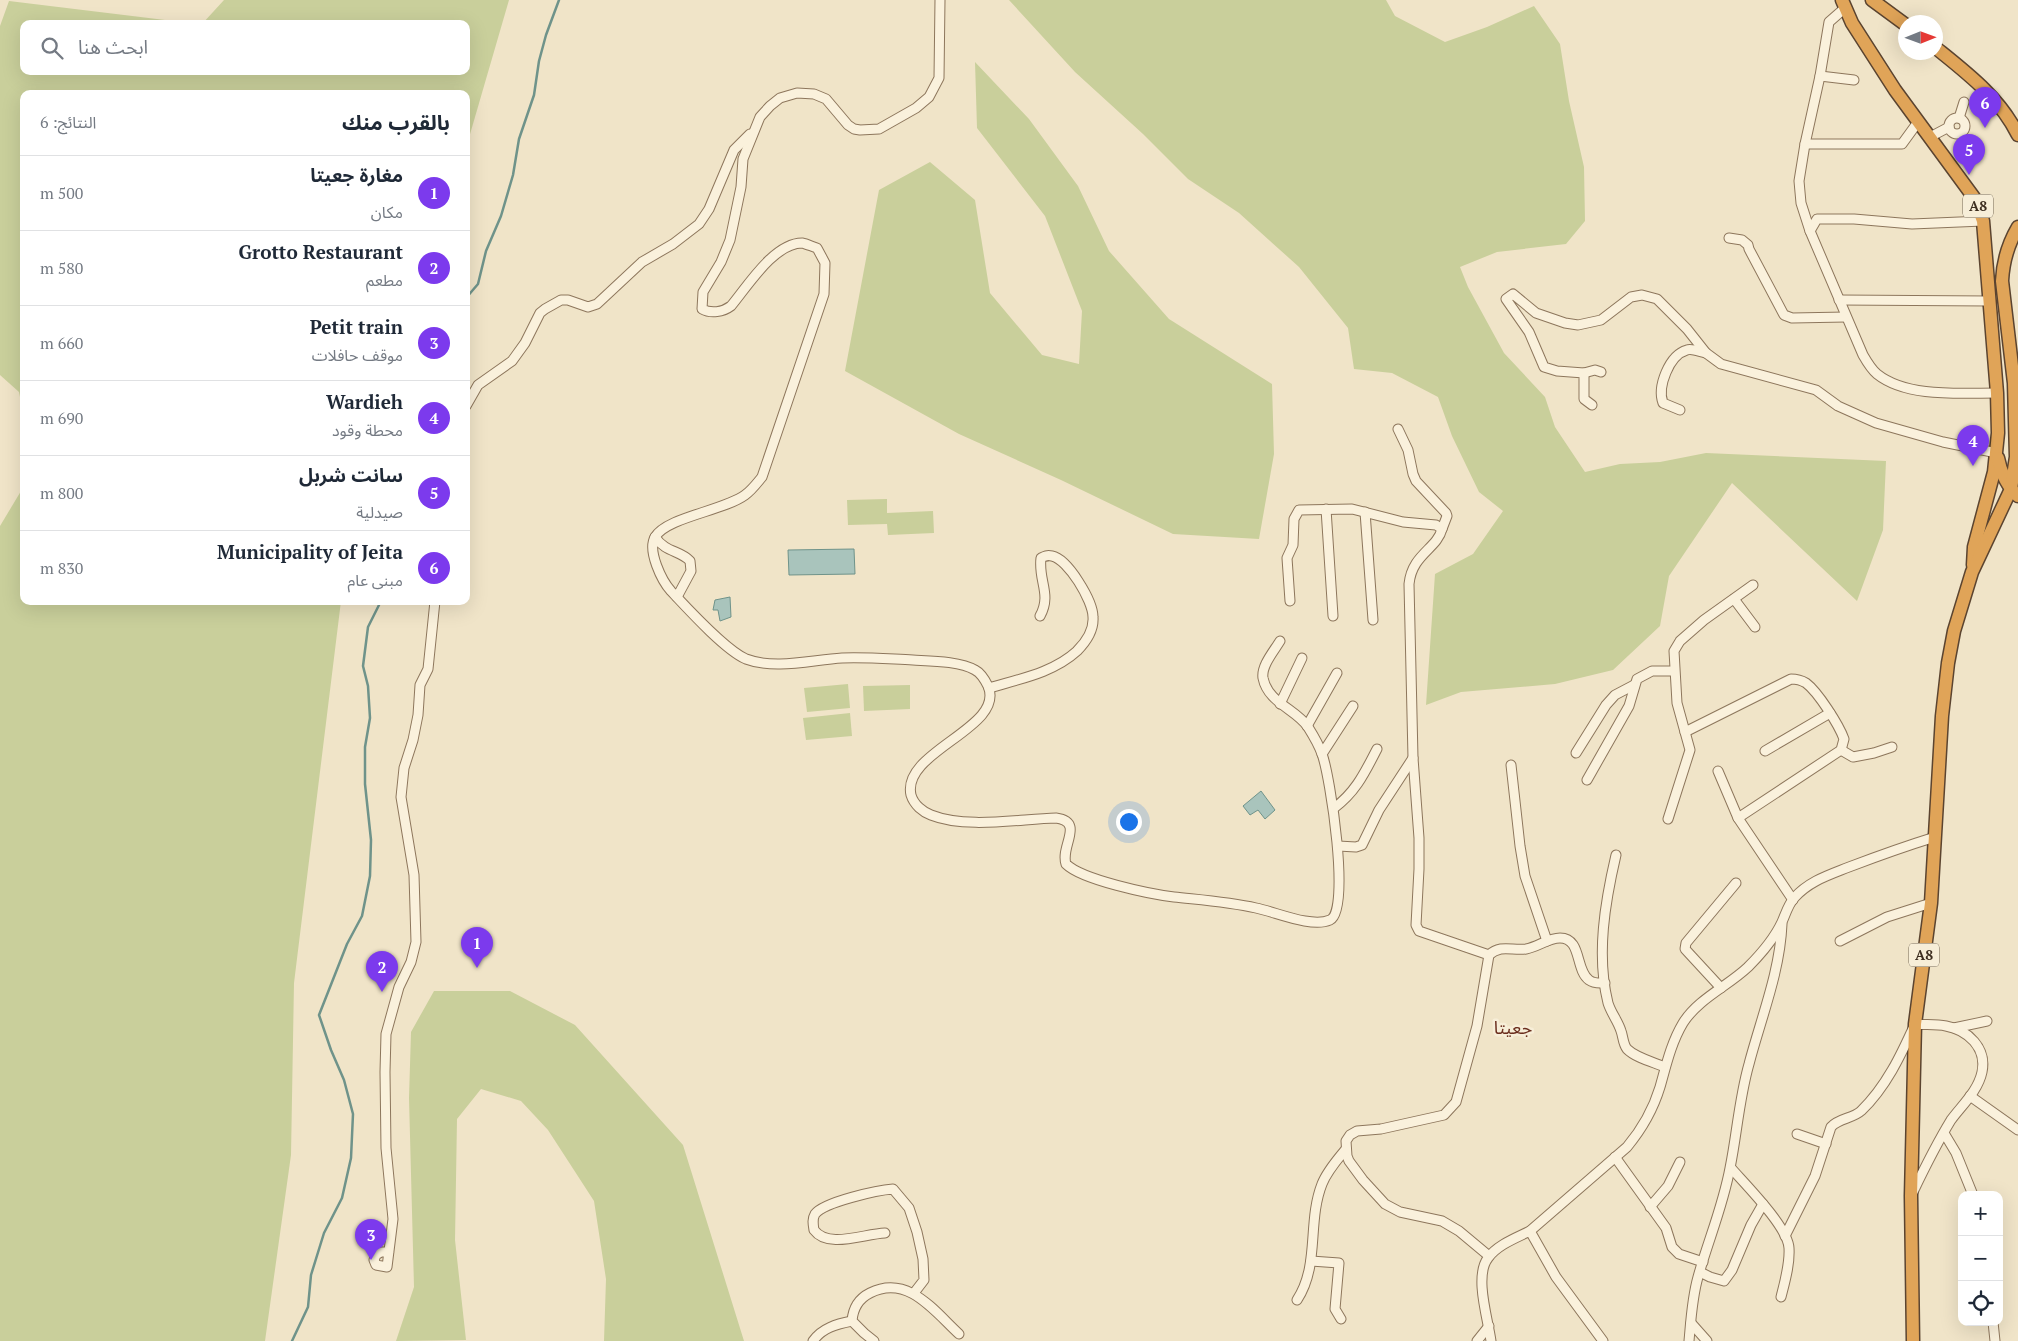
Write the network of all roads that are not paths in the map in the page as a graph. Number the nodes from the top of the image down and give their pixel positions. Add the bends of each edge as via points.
1 (940, 0) edge
2 (1872, 0) edge
3 (1845, 2) edge
4 (1898, 19) edge
5 (1943, 54) edge
6 (1820, 76) junction
7 (1854, 80) dead end
8 (1964, 102) dead end
9 (1959, 118) junction
10 (1918, 122) junction
11 (1949, 127) junction
12 (754, 131) junction
13 (2018, 135) edge
14 (1930, 137) junction
15 (1805, 144) junction
16 (1983, 221) junction
17 (2018, 227) edge
18 (1810, 231) junction
19 (1729, 238) dead end
20 (1839, 300) junction
21 (1989, 300) junction
22 (1846, 317) junction
23 (1706, 354) junction
24 (1601, 372) dead end
25 (1584, 373) junction
26 (2016, 387) edge
27 (1997, 393) junction
28 (470, 399) edge
29 (1592, 405) dead end
30 (1680, 410) dead end
31 (1398, 430) dead end
32 (1997, 453) junction
33 (2014, 492) edge
34 (2018, 504) edge
35 (1326, 509) junction
36 (1365, 512) junction
37 (1999, 516) junction
38 (1442, 529) junction
39 (655, 537) junction
40 (1972, 572) junction
41 (1753, 585) dead end
42 (677, 597) junction
43 (1734, 599) junction
44 (1290, 601) dead end
45 (435, 605) edge
46 (1040, 616) dead end
47 (1332, 616) dead end
48 (1373, 620) dead end
49 (1755, 627) dead end
50 (1280, 641) dead end
51 (1302, 658) dead end
52 (1674, 671) junction
53 (1337, 673) dead end
54 (1634, 685) junction
55 (989, 688) junction
56 (1280, 704) junction
57 (1354, 706) dead end
58 (1830, 713) junction
59 (1307, 726) junction
60 (1685, 732) junction
61 (1892, 747) dead end
62 (1377, 749) dead end
63 (1841, 750) junction
64 (1765, 751) dead end
65 (1576, 753) dead end
66 (1322, 754) junction
67 (1413, 758) junction
68 (1510, 765) dead end
69 (1718, 771) dead end
70 (1587, 780) dead end
71 (1334, 808) junction
72 (1668, 818) dead end
73 (1738, 818) junction
74 (1935, 837) junction
75 (1338, 846) junction
76 (1616, 855) dead end
77 (1736, 883) dead end
78 (1793, 900) junction
79 (1931, 903) junction
80 (1782, 922) junction
81 (1546, 941) junction
82 (1840, 942) dead end
83 (1489, 956) junction
84 (1605, 983) junction
85 (1721, 988) junction
86 (1987, 1021) dead end
87 (1915, 1024) junction
88 (1954, 1028) junction
89 (1665, 1067) junction
90 (1970, 1096) junction
91 (2018, 1130) edge
92 (1944, 1133) junction
93 (1797, 1134) dead end
94 (1826, 1144) junction
95 (1346, 1149) junction
96 (1615, 1157) junction
97 (1680, 1162) dead end
98 (1731, 1168) junction
99 (1971, 1191) edge
100 (1911, 1196) junction
101 (1763, 1204) junction
102 (1650, 1207) junction
103 (1530, 1231) junction
104 (885, 1233) dead end
105 (1785, 1236) junction
106 (389, 1252) dead end
107 (1489, 1256) junction
108 (1311, 1261) junction
109 (1703, 1262) junction
110 (1700, 1272) junction
111 (914, 1293) junction
112 (1781, 1297) dead end
113 (1298, 1300) dead end
114 (1341, 1319) dead end
115 (852, 1321) junction
116 (1691, 1323) junction
117 (1489, 1326) junction
118 (1993, 1326) edge
119 (959, 1334) dead end
120 (813, 1341) edge
121 (874, 1341) edge
122 (1477, 1341) edge
123 (1491, 1341) edge
124 (1603, 1341) edge
125 (1690, 1341) edge
126 (1707, 1341) edge
127 (1913, 1341) edge
128 (1995, 1341) edge

1 - 12 street via 939,78 929,97 916,108 879,128 860,130 848,124 826,100 814,94 797,94 780,98 770,106
2 - 4 highway
3 - 6 street via 1828,22
3 - 10 highway, A8 via 1862,40
5 - 13 highway via 1974,78 2001,107
6 - 7 street
6 - 15 street
8 - 9 street
9 - 11 street via 1953,118
9 - 11 street via 1966,125 1962,133 1952,133
10 - 14 highway, A8
10 - 15 street via 1902,144
11 - 14 street
12 - 28 street via 734,150 709,209 699,224 642,262 597,304 588,307 561,300 545,309 512,361 478,385
12 - 39 street via 743,159 730,240 721,262 702,292 702,309 725,311 766,262 787,247 803,243 817,248 825,263 824,294 762,477 744,496 666,526
14 - 16 highway, A8 via 1975,199
15 - 18 street via 1799,181 1801,203
16 - 18 street via 1912,224 1818,219
16 - 21 highway, A8
17 - 26 highway, A8 via 2003,264 2008,347
18 - 20 street
19 - 22 street via 1742,240 1748,245 1784,314 1792,318
20 - 21 street
20 - 22 street
21 - 27 highway, A8
22 - 27 street via 1863,355 1876,373 1886,380 1912,390
23 - 25 street via 1657,299 1642,295 1631,297 1601,320 1578,325 1536,313 1513,294 1506,299 1529,332 1544,367
23 - 30 street via 1689,349 1669,365 1661,397 1663,403
23 - 32 street via 1729,367 1816,390 1838,406 1869,421
24 - 25 street
25 - 29 street via 1584,399
26 - 33 highway, A8
27 - 32 highway, A8
31 - 38 street via 1408,450 1416,481 1446,513
32 - 33 highway via 2000,470
32 - 40 highway, A8 via 1974,546
33 - 37 highway, A8
34 - 37 highway
35 - 36 street
35 - 44 street via 1304,509 1296,514 1288,558
35 - 47 street
36 - 38 street via 1403,522 1436,525
36 - 48 street
37 - 40 highway, A8
38 - 67 street via 1416,561 1408,584
39 - 42 street via 653,547 657,568
39 - 42 street via 667,550 682,555 690,562 691,572
40 - 74 highway, A8 via 1948,663
41 - 43 street
42 - 55 street via 730,649 745,658 781,663 869,658 934,661 976,670
43 - 49 street
43 - 52 street via 1680,641 1673,656
45 - 106 street via 428,669 420,685 418,715 404,768 401,796 414,875 416,942 386,1034 386,1148 393,1219
46 - 55 street via 1046,603 1041,558 1053,556 1076,578 1089,603 1093,625 1088,636 1076,651 1056,665
50 - 56 street via 1263,670 1268,690
51 - 56 street
52 - 54 street via 1647,672
52 - 60 street via 1677,702
53 - 59 street
54 - 65 street via 1615,695 1606,705
54 - 70 street via 1628,706
55 - 75 street via 988,704 983,713 913,776 912,799 926,813 966,822 1062,818 1069,822 1071,830 1064,858 1066,864 1093,877 1133,890 1225,903 1319,922 1330,920 1336,913
56 - 59 street
57 - 66 street
58 - 60 street via 1810,686 1791,679
58 - 63 street via 1844,739
58 - 64 street
59 - 66 street
60 - 72 street via 1690,750
61 - 63 street via 1853,757
62 - 71 street via 1362,780
63 - 73 street
66 - 71 street
67 - 75 street via 1379,810 1362,844 1356,848
67 - 83 street via 1419,838 1416,925 1419,931
68 - 81 street via 1525,876
69 - 73 street
71 - 75 street
73 - 78 street
74 - 78 street via 1891,850 1815,881 1803,888
74 - 79 highway, A8
76 - 84 street via 1604,931
77 - 85 street via 1686,943 1686,949
78 - 80 street
79 - 82 street via 1887,917
79 - 87 highway, A8
80 - 85 street via 1769,945
80 - 98 street via 1776,969 1742,1087
81 - 83 street via 1526,949 1500,949
81 - 84 street via 1570,940 1584,974 1594,983
83 - 95 street via 1477,1026 1456,1102 1444,1115 1350,1134
84 - 89 street via 1608,1004 1627,1048 1641,1058
85 - 89 street via 1692,1011 1682,1024
86 - 88 street
87 - 88 street
87 - 94 street via 1897,1063 1884,1082 1861,1110 1830,1127
87 - 100 highway, A8
88 - 90 street via 1976,1042 1983,1056 1982,1072
89 - 96 street via 1646,1122
90 - 91 street
90 - 92 street
92 - 99 street
92 - 100 street
93 - 94 street
94 - 105 street via 1815,1176
95 - 107 street via 1346,1156 1355,1170 1385,1204 1400,1212 1442,1221
95 - 108 street via 1322,1184 1315,1210
96 - 102 street
96 - 103 street
97 - 102 street via 1671,1181
98 - 101 street
98 - 109 street
100 - 127 highway, A8
101 - 105 street
101 - 110 street via 1732,1270 1724,1280
102 - 109 street via 1666,1228 1672,1247 1679,1254
103 - 107 street
103 - 124 street via 1556,1276
104 - 111 street via 835,1241 824,1239 814,1230 812,1219 816,1212 833,1203 876,1190 894,1189 909,1208 923,1259 924,1280
105 - 112 street via 1789,1258
107 - 117 street via 1481,1276
108 - 113 street via 1307,1282
108 - 114 street via 1339,1263 1335,1309
109 - 110 street
110 - 116 street
111 - 115 street via 896,1288 875,1290 856,1305
111 - 119 street
115 - 120 street via 827,1329
115 - 121 street
116 - 125 street
116 - 126 street
117 - 122 street
117 - 123 street
118 - 128 street

